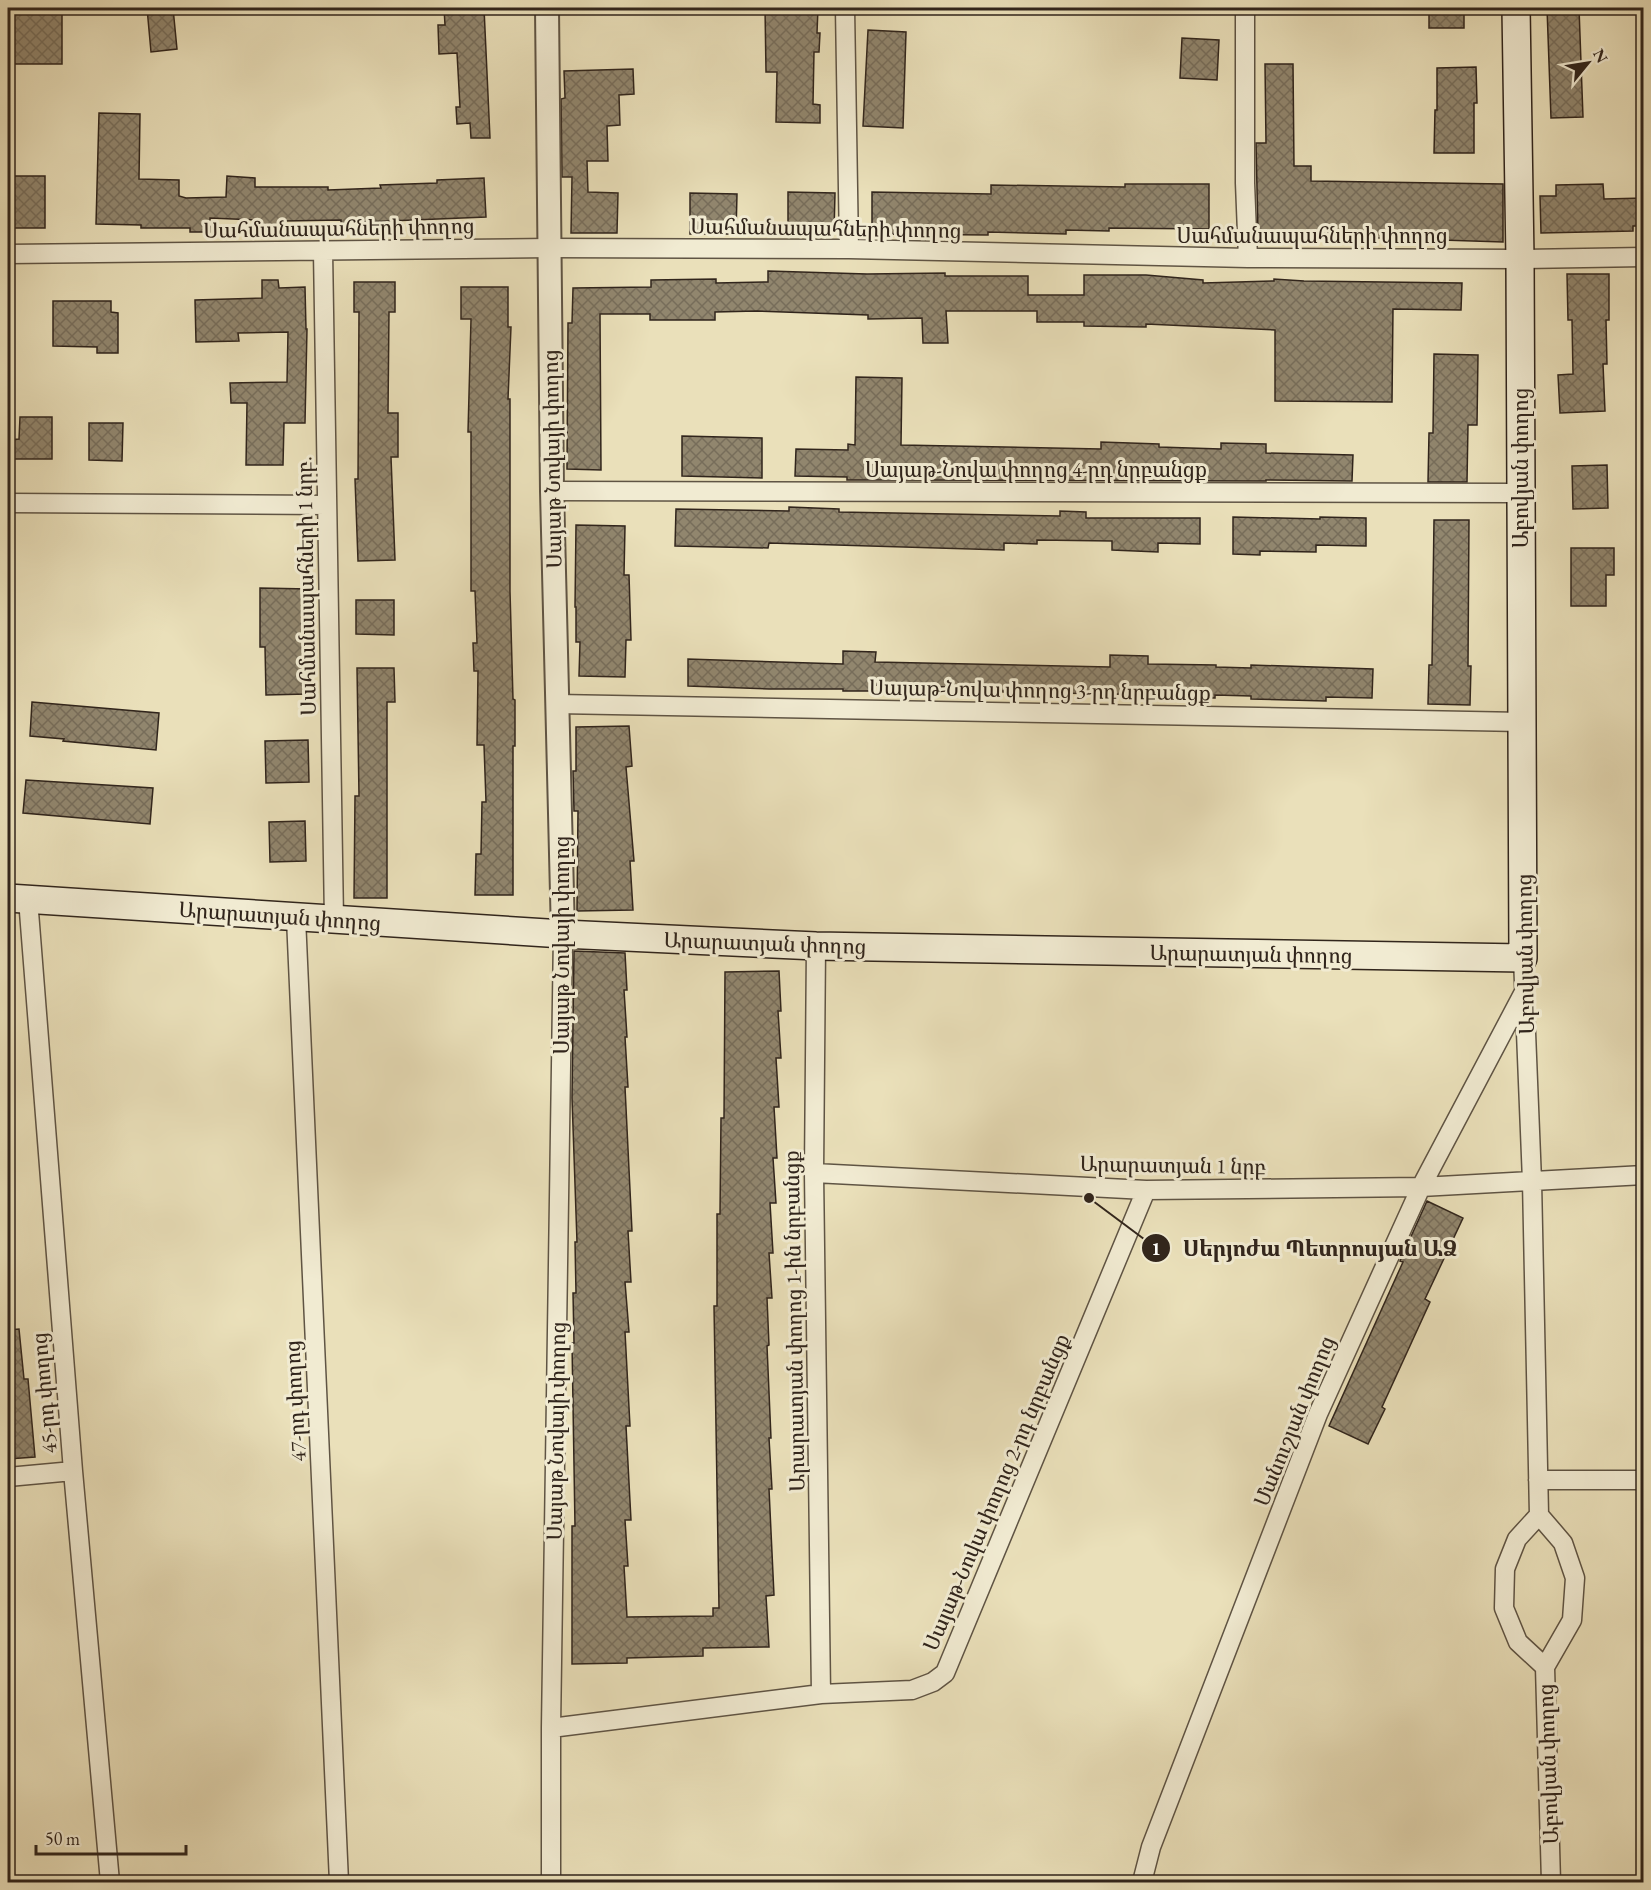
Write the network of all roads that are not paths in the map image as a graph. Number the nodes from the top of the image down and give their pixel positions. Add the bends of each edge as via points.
1 (547, 8) edge
2 (845, 8) edge
3 (1245, 8) edge
4 (1516, 8) edge
5 (550, 248) junction
6 (849, 249) junction
7 (323, 251) junction
8 (8, 254) edge
9 (1644, 257) edge
10 (1248, 258) junction
11 (1520, 259) junction
12 (552, 491) junction
13 (1520, 493) junction
14 (8, 503) edge
15 (327, 505) junction
16 (558, 704) junction
17 (1522, 722) junction
18 (18, 899) edge
19 (296, 918) junction
20 (334, 920) junction
21 (563, 934) junction
22 (816, 946) junction
23 (1523, 958) junction
24 (1524, 992) junction
25 (814, 1173) junction
26 (1644, 1175) edge
27 (1532, 1181) junction
28 (1420, 1186) junction
29 (1146, 1190) junction
30 (73, 1471) junction
31 (8, 1477) edge
32 (1538, 1480) junction
33 (1644, 1480) edge
34 (1539, 1515) junction
35 (1545, 1667) junction
36 (821, 1694) junction
37 (551, 1728) junction
38 (110, 1882) edge
39 (339, 1882) edge
40 (551, 1882) edge
41 (1142, 1882) edge
42 (1551, 1882) edge

1 - 5 street, Սայաթ Նովայի փողոց
2 - 6 street
3 - 10 street
4 - 11 main road, Աբովյան փողոց
5 - 6 street, Սահմանապահների փողոց
5 - 7 street, Սահմանապահների փողոց
5 - 12 street, Սայաթ Նովայի փողոց
6 - 10 street, Սահմանապահների փողոց
7 - 8 street, Սահմանապահների փողոց
7 - 15 street, Սահմանապահների 1 նրբ.
9 - 11 street, Սահմանապահների փողոց
10 - 11 street, Սահմանապահների փողոց
11 - 13 main road, Աբովյան փողոց
12 - 13 street, Սայաթ-Նովա փողոց 4-րդ նրբանցք
12 - 16 street, Սայաթ Նովայի փողոց
13 - 17 main road, Աբովյան փողոց
14 - 15 street
15 - 20 street, Սահմանապահների 1 նրբ.
16 - 17 street, Սայաթ-Նովա փողոց 3-րդ նրբանցք
16 - 21 street, Սայաթ Նովայի փողոց
17 - 23 main road, Աբովյան փողոց
18 - 19 main road, Արարատյան փողոց
18 - 30 street, 45-րդ փողոց
19 - 20 main road, Արարատյան փողոց
19 - 39 street, 47-րդ փողոց
20 - 21 main road, Արարատյան փողոց
21 - 22 main road, Արարատյան փողոց
21 - 37 street, Սայաթ Նովայի փողոց
22 - 23 main road, Արարատյան փողոց
22 - 25 street, Արարատյան փողոց 1-ին նրբանցք
23 - 24 street, Աբովյան փողոց
24 - 27 street, Աբովյան փողոց
24 - 28 street, Մանուշյան փողոց
25 - 29 street, Արարատյան 1 նրբ
25 - 36 street, Արարատյան փողոց 1-ին նրբանցք
26 - 27 street, Արարատյան 1 նրբ
27 - 28 street, Արարատյան 1 նրբ
27 - 32 street, Աբովյան փողոց
28 - 29 street, Արարատյան 1 նրբ
28 - 41 street, Մանուշյան փողոց via 1318,1414 1151,1847
29 - 36 street, Սայաթ-Նովա փողոց 2-րդ նրբանցք via 945,1673 912,1690
30 - 31 street
30 - 38 street, 45-րդ փողոց
32 - 33 street
32 - 34 street, Աբովյան փողոց
34 - 35 street, Աբովյան փողոց via 1563,1543 1575,1578 1572,1620
34 - 35 street via 1517,1539 1505,1569 1504,1608 1518,1642
35 - 42 street, Աբովյան փողոց
36 - 37 street, Սայաթ-Նովա փողոց 2-րդ նրբանցք
37 - 40 street, Սայաթ Նովայի փողոց

